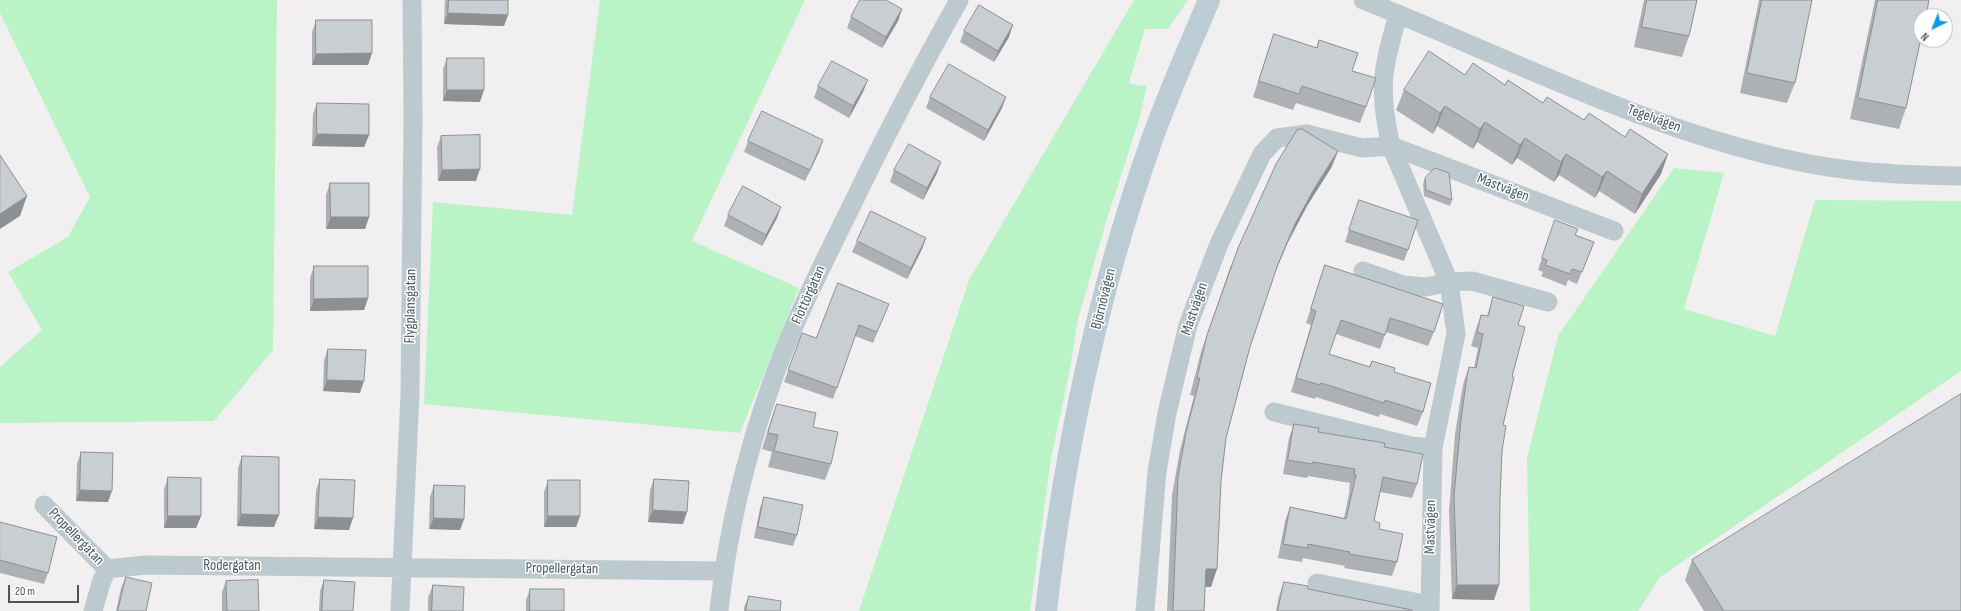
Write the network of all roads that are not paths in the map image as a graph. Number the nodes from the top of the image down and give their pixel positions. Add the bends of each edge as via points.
1 (412, 0) edge
2 (959, 0) edge
3 (1209, 0) edge
4 (1363, 0) edge
5 (1398, 14) junction
6 (1391, 146) junction
7 (1961, 176) edge
8 (1614, 230) dead end
9 (1363, 271) dead end
10 (1449, 282) junction
11 (1548, 302) dead end
12 (1274, 412) dead end
13 (1433, 448) junction
14 (44, 505) dead end
15 (400, 567) junction
16 (107, 570) junction
17 (723, 571) junction
18 (1317, 583) dead end
19 (1430, 608) edge
20 (93, 611) edge
21 (400, 611) edge
22 (719, 611) edge
23 (1046, 611) edge
24 (1145, 611) edge

1 - 15 street, Flygplansgatan via 410,394
2 - 17 street, Flottörgatan via 907,94 859,189 809,293 772,381 748,457
3 - 23 main road, Björnövägen via 1150,144 1117,250 1084,380 1054,544
4 - 5 street, Tegelvägen
5 - 6 street, Mastvägen via 1386,63 1383,96
5 - 7 street, Tegelvägen via 1630,111 1699,136 1792,160 1838,168
6 - 8 street, Mastvägen
6 - 10 street, Mastvägen
6 - 24 street, Mastvägen via 1362,148 1308,134 1277,138 1262,154 1219,244 1188,325 1167,413 1157,472
9 - 10 street via 1403,285 1426,287
10 - 11 street via 1472,281
10 - 13 street, Mastvägen via 1456,334
12 - 13 street via 1411,446
13 - 19 street, Mastvägen
14 - 16 street, Propellergatan
15 - 16 street, Rodergatan via 146,565
15 - 17 street, Propellergatan
15 - 21 street, Flygplansgatan
16 - 20 street
17 - 22 street, Flottörgatan
18 - 19 street, Mastvägen

